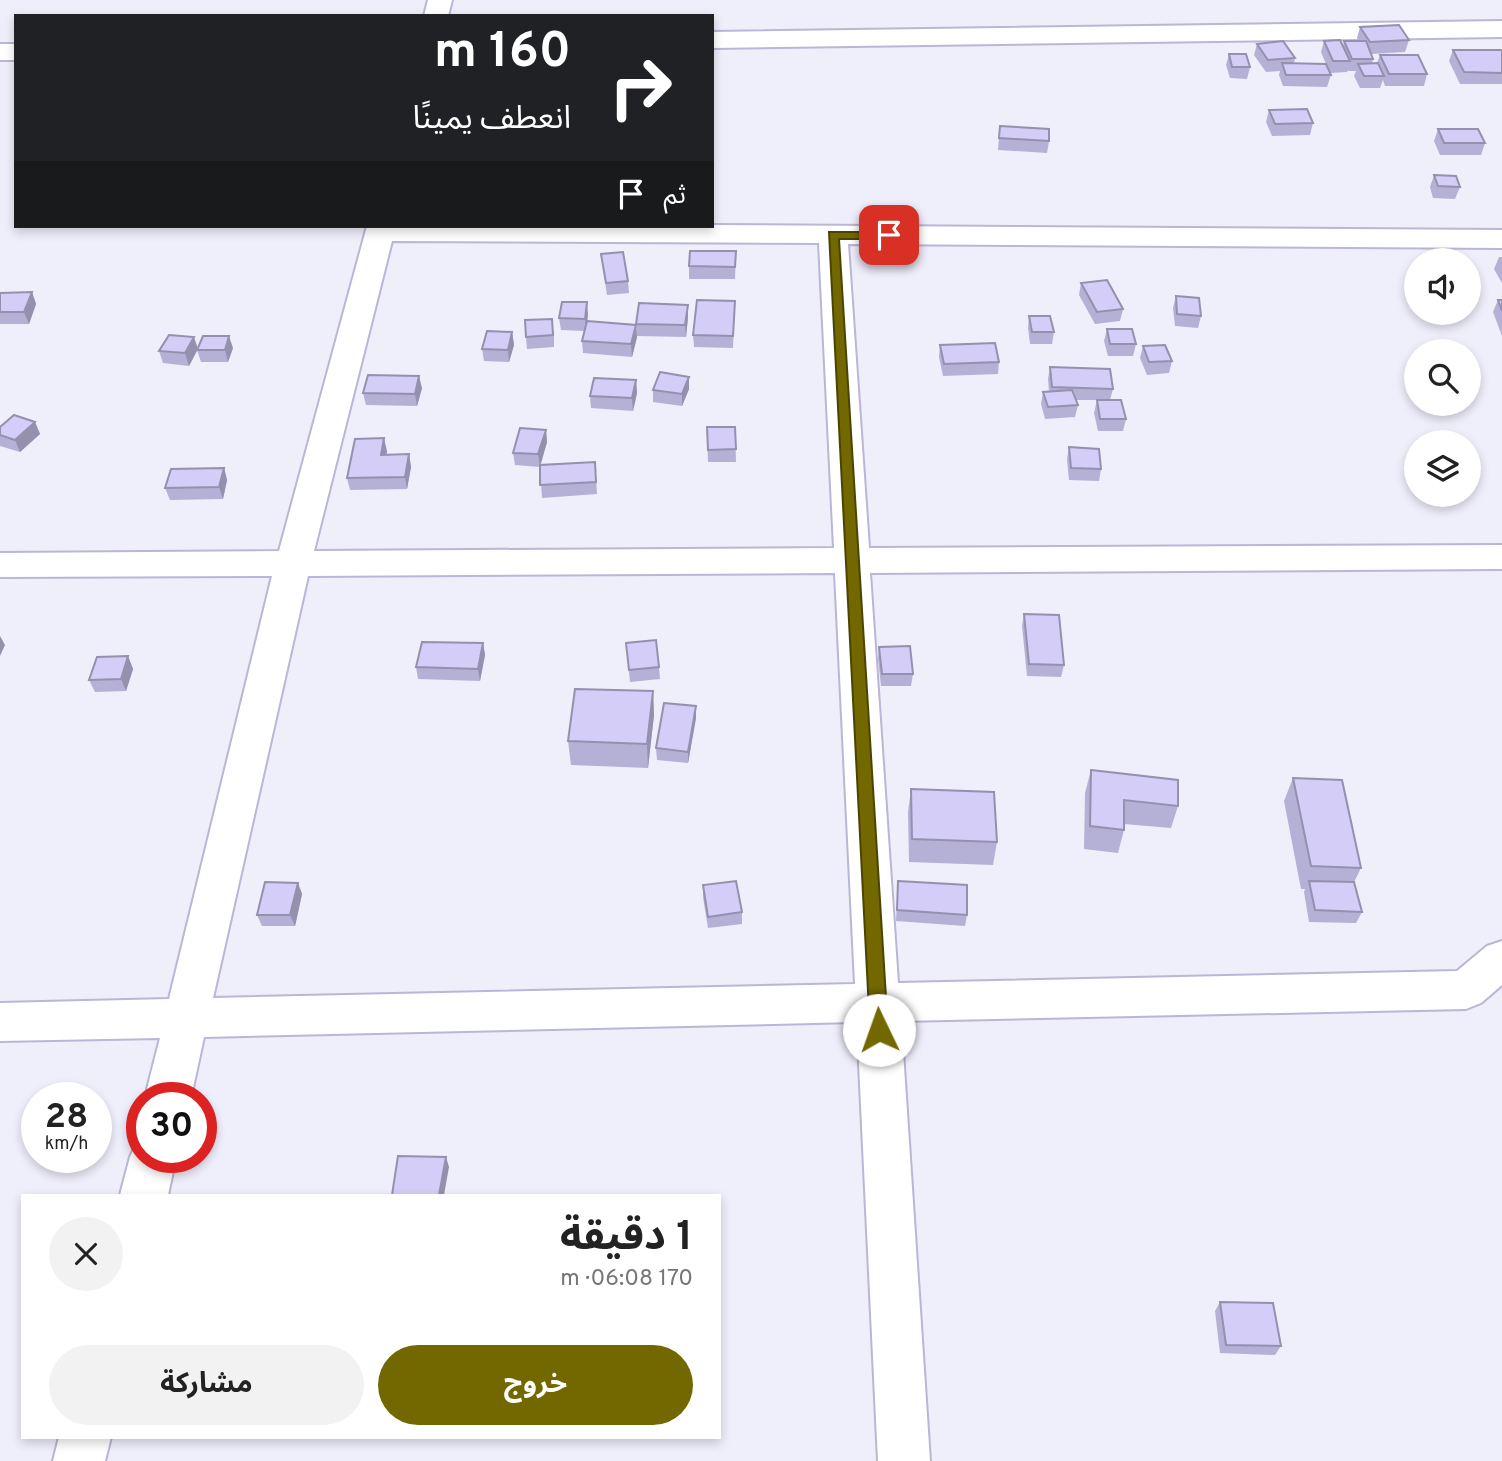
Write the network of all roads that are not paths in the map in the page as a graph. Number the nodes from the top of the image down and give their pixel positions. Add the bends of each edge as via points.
1 (1502, 29) edge
2 (714, 40) edge
3 (380, 229) edge
4 (833, 235) junction
5 (1502, 239) edge
6 (1502, 557) edge
7 (852, 561) junction
8 (293, 564) junction
9 (0, 565) edge
10 (1502, 959) edge
11 (1484, 990) edge
12 (877, 1003) junction
13 (187, 1018) junction
14 (0, 1022) edge
15 (172, 1082) edge
16 (149, 1173) edge
17 (144, 1194) edge
18 (84, 1439) edge
19 (79, 1461) edge
20 (904, 1461) edge

1 - 2 street
3 - 4 street
3 - 8 street
4 - 5 street
4 - 7 street
6 - 7 street
7 - 8 street
7 - 12 street
8 - 9 street
8 - 13 street
10 - 11 street
11 - 12 street
12 - 13 street
12 - 20 street
13 - 14 street
13 - 15 street
16 - 17 street
18 - 19 street

